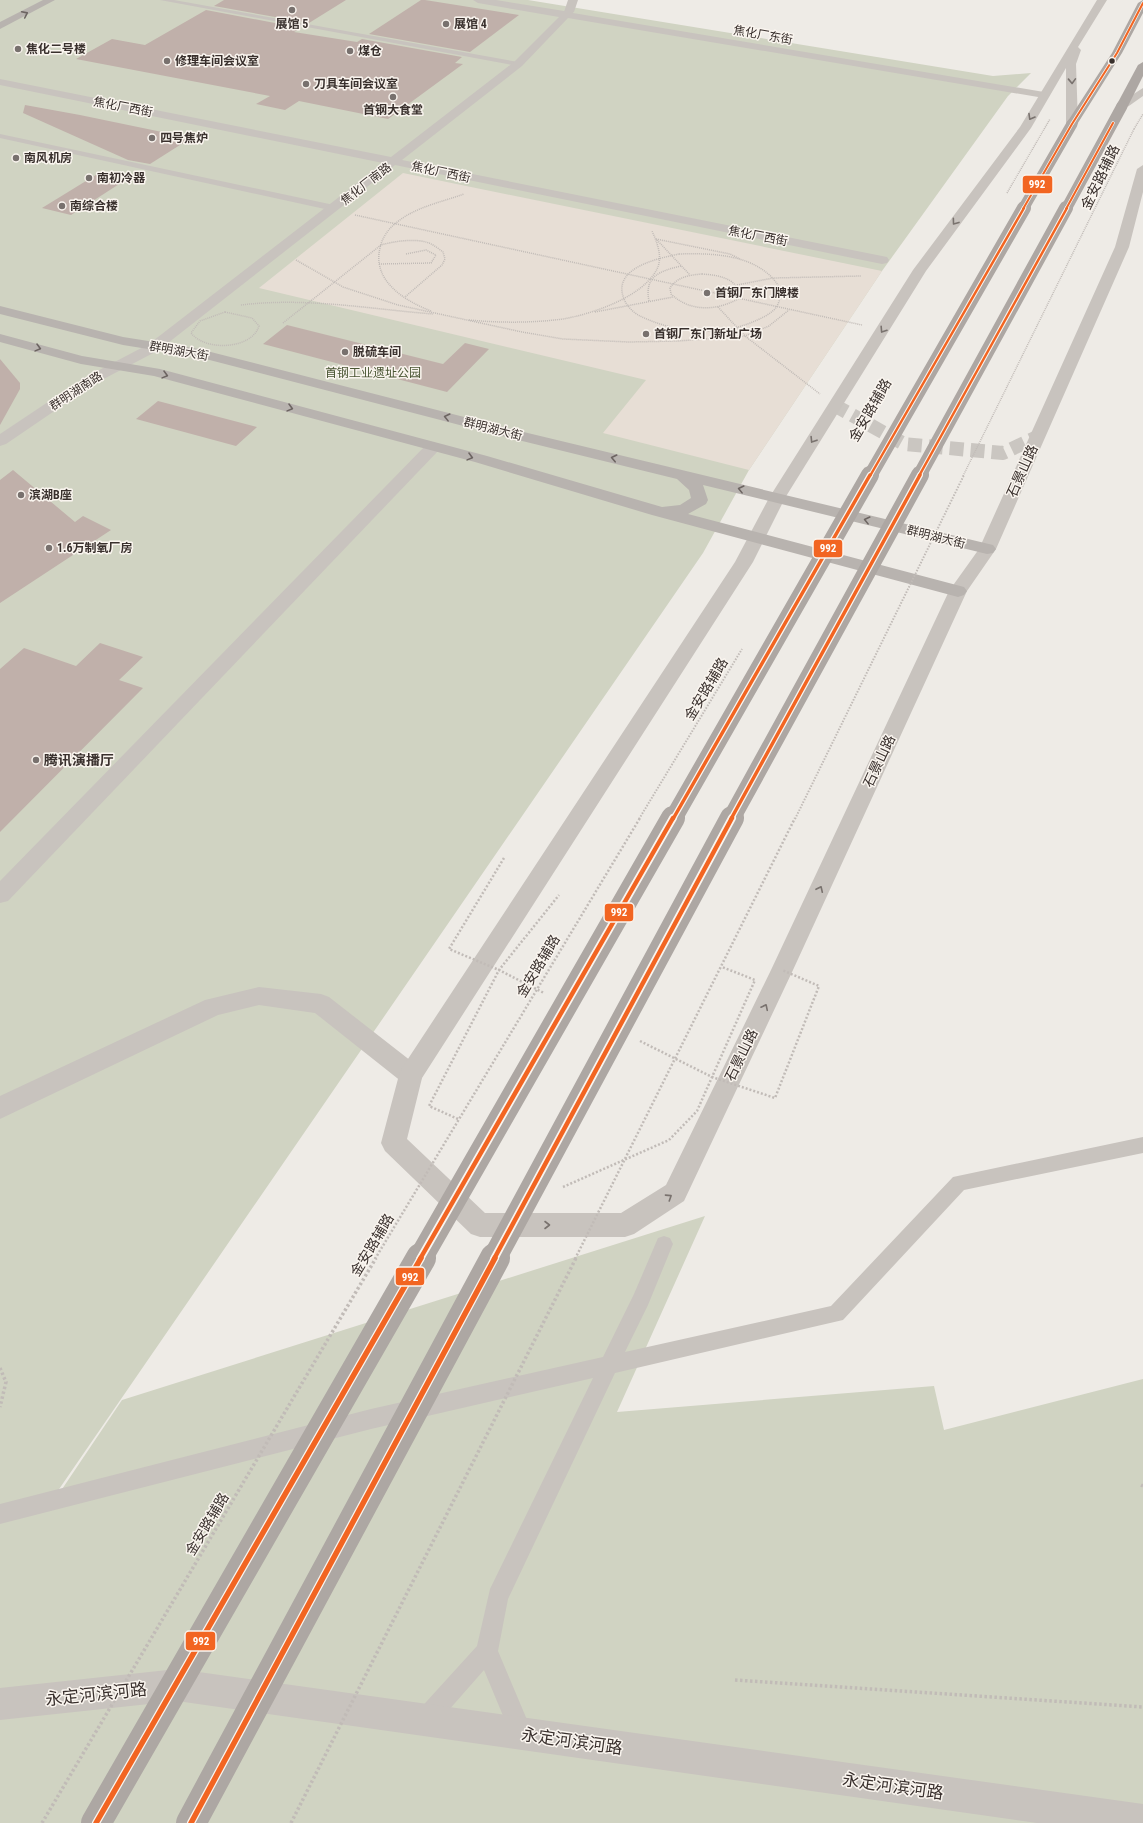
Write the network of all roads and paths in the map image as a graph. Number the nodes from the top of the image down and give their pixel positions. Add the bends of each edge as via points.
1 (29, 0) edge
2 (50, 0) edge
3 (163, 0) edge
4 (478, 0) edge
5 (499, 0) edge
6 (573, 0) edge
7 (1102, 0) edge
8 (1143, 3) edge
9 (568, 13) junction
10 (0, 15) edge
11 (0, 26) edge
12 (1082, 30) junction
13 (518, 64) junction
14 (1143, 65) edge
15 (0, 82) edge
16 (1143, 91) edge
17 (1046, 92) junction
18 (1122, 106) junction
19 (1143, 114) edge
20 (1050, 119) dead end
21 (1072, 124) junction
22 (0, 136) edge
23 (393, 162) junction
24 (1143, 170) edge
25 (499, 184) junction
26 (1006, 194) dead end
27 (332, 209) junction
28 (642, 213) junction
29 (396, 223) junction
30 (656, 238) junction
31 (381, 245) junction
32 (282, 248) junction
33 (406, 254) dead end
34 (671, 256) junction
35 (660, 258) junction
36 (882, 260) dead end
37 (749, 262) junction
38 (379, 264) junction
39 (681, 266) junction
40 (628, 274) junction
41 (690, 275) junction
42 (862, 276) dead end
43 (773, 278) junction
44 (650, 279) junction
45 (334, 282) junction
46 (672, 284) junction
47 (736, 285) junction
48 (405, 297) junction
49 (673, 297) junction
50 (623, 298) junction
51 (738, 299) junction
52 (310, 301) junction
53 (649, 301) junction
54 (628, 305) junction
55 (235, 306) dead end
56 (718, 307) junction
57 (776, 307) junction
58 (229, 308) dead end
59 (0, 310) edge
60 (789, 310) junction
61 (441, 315) junction
62 (583, 315) junction
63 (205, 317) junction
64 (457, 319) junction
65 (283, 323) dead end
66 (738, 328) junction
67 (884, 329) junction
68 (745, 336) junction
69 (0, 338) edge
70 (154, 347) junction
71 (117, 366) junction
72 (834, 405) junction
73 (0, 441) edge
74 (433, 447) junction
75 (681, 474) junction
76 (777, 498) junction
77 (658, 511) junction
78 (757, 536) junction
79 (987, 549) junction
80 (958, 591) junction
81 (744, 645) dead end
82 (0, 895) edge
83 (558, 895) dead end
84 (722, 967) junction
85 (782, 970) junction
86 (411, 1075) junction
87 (712, 1077) junction
88 (0, 1108) edge
89 (458, 1119) junction
90 (1143, 1145) edge
91 (562, 1188) dead end
92 (664, 1244) dead end
93 (0, 1368) edge
94 (0, 1407) edge
95 (0, 1514) edge
96 (487, 1651) junction
97 (735, 1680) dead end
98 (0, 1704) edge
99 (1143, 1707) edge
100 (425, 1720) junction
101 (522, 1734) junction
102 (1143, 1821) edge
103 (42, 1823) edge
104 (96, 1823) edge
105 (191, 1823) edge
106 (291, 1823) edge

1 - 10 main road
11 -> 2 main road
3 - 13 lane
4 - 9 street, 焦化厂东街
5 - 9 street, 焦化厂东街
6 - 9 street
7 - 12 street
8 - 21 main road via 1117,52
9 - 13 street, 焦化厂南路
9 - 17 street, 焦化厂东街
12 - 17 street
12 -> 21 street via 1071,64
13 - 23 street, 焦化厂南路
14 - 18 main road
15 - 23 street, 焦化厂西街
16 - 18 street
17 -> 67 street via 1025,128 920,270
18 - 105 main road, bridge via 673,925
19 - 84 path, 金安路辅路, bridge
20 - 26 path, bridge
21 - 104 main road, bridge
22 - 27 lane
23 - 25 street, 焦化厂西街
23 - 27 street, 焦化厂南路
24 - 79 street, 石景山路 via 1122,246
25 - 28 street, 焦化厂西街
25 - 29 path via 420,209
27 - 29 path
27 - 32 street, 焦化厂南路
28 - 30 path
28 - 36 street, 焦化厂西街
29 - 31 path via 382,238
29 - 40 path
30 - 34 path
30 - 35 path
30 - 37 path via 730,254
31 - 38 path
31 - 45 path
31 - 48 path via 418,241 429,243 443,252 445,259 442,265
32 - 45 path via 293,259
32 - 70 street, 焦化厂南路
33 - 38 path via 426,250 436,255 431,263
34 - 35 path
34 - 37 path via 703,254 727,256
34 - 39 path
35 - 40 path via 639,266
35 - 44 path via 657,269
37 - 43 path
38 - 48 path via 389,285
39 - 41 path
39 - 44 path via 660,272
40 - 44 path
40 - 50 path via 621,288
41 - 46 path
41 - 47 path via 714,275
42 - 43 path
43 - 47 path
43 - 57 path via 781,295
44 - 46 path
44 - 50 path
44 - 53 path via 646,293
45 - 52 path
45 - 61 path via 398,305
46 - 49 path via 670,288
46 - 51 path
47 - 51 path via 740,293
48 - 61 path via 424,309
49 - 53 path
49 - 56 path via 691,306
50 - 54 path
50 - 62 path
51 - 56 path
51 - 57 path
52 - 55 path via 263,301
52 - 61 path
52 - 65 path
53 - 54 path
54 - 62 path
54 - 66 path via 637,314 658,324 684,330 713,331
56 - 66 path
57 - 60 path
57 - 66 path via 762,319
58 - 63 path
59 - 70 main road, 群明湖大街
60 - 67 path
60 - 68 path via 775,324
61 - 64 path
62 - 64 path via 514,322
63 - 63 path via 193,327 191,333 200,342 210,345 243,341 256,332 258,326 252,317 235,312
64 - 68 path via 563,339 636,342
66 - 68 path
67 -> 72 street
68 - 72 path
69 -> 71 main road, 群明湖大街 via 81,360
70 - 71 street, 群明湖南路
75 -> 70 main road, 群明湖大街 via 504,432 199,353
71 - 73 street, 群明湖南路
71 -> 74 main road, 群明湖大街 via 155,372
72 -> 76 street
74 -> 77 main road, 群明湖大街
74 - 82 street
76 -> 75 main road, 群明湖大街
75 - 77 main road via 697,488 700,500 684,510
76 - 78 street
79 -> 76 main road, 群明湖大街
77 - 78 main road, 群明湖大街
78 - 80 main road, 群明湖大街
78 - 86 street via 744,562
79 - 80 street, 石景山路
85 -> 80 street, 石景山路
81 - 89 path, 金安路辅路, bridge
83 - 89 path, bridge via 499,970 429,1106
84 - 87 path, bridge via 755,980
84 - 106 path, 金安路辅路, bridge
86 -> 85 street, 石景山路 via 394,1142 480,1225 625,1225 675,1194
85 - 87 path, bridge via 819,986 775,1098
86 - 88 street via 321,1004 259,996 213,1007
87 - 91 path, bridge via 697,1111 668,1140
89 - 103 path, 金安路辅路, bridge
90 - 95 lane via 959,1183 836,1314 371,1419
92 - 96 lane via 641,1299 498,1597
93 - 94 path via 6,1382
96 - 100 lane
96 - 101 lane
97 - 99 path
98 - 100 street, 永定河滨河路 via 177,1685
100 - 101 street, 永定河滨河路
101 - 102 street, 永定河滨河路

